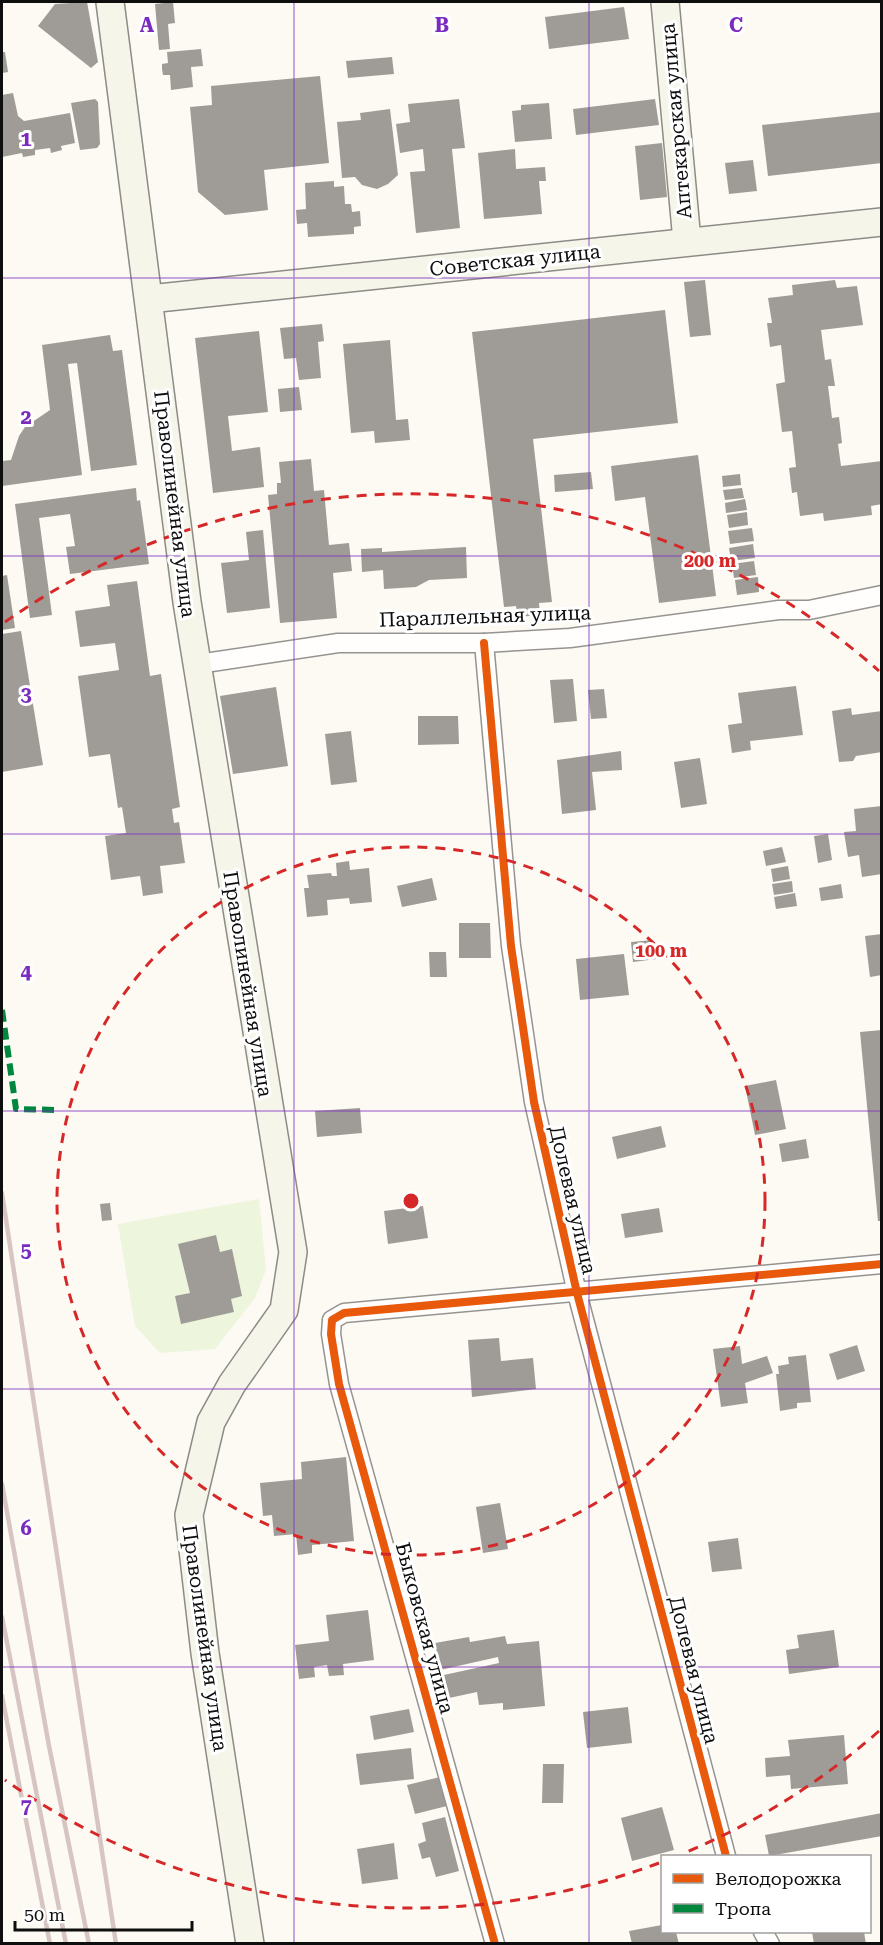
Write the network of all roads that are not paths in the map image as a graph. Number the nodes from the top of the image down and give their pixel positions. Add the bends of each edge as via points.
1 (110, 2) edge
2 (665, 2) edge
3 (882, 222) edge
4 (687, 241) junction
5 (149, 299) junction
6 (882, 595) edge
7 (484, 643) junction
8 (198, 664) junction
9 (882, 1264) edge
10 (577, 1293) junction
11 (725, 1855) edge
12 (250, 1944) edge
13 (495, 1944) edge

1 - 5 main road, Праволинейная улица
2 - 4 main road, Аптекарская улица
3 - 4 main road, Советская улица
4 - 5 main road, Советская улица
5 - 8 main road, Праволинейная улица
6 - 7 street, Параллельная улица via 809,610 778,610 570,638
7 - 8 street, Параллельная улица via 338,643
7 - 10 street, Долевая улица via 518,1002 534,1102
8 - 12 main road, Праволинейная улица via 293,1252 284,1310 232,1384 211,1422 189,1515 205,1653
9 - 10 street
10 - 11 street, Долевая улица
10 - 13 street, Быковская улица via 344,1312 332,1320 339,1384

